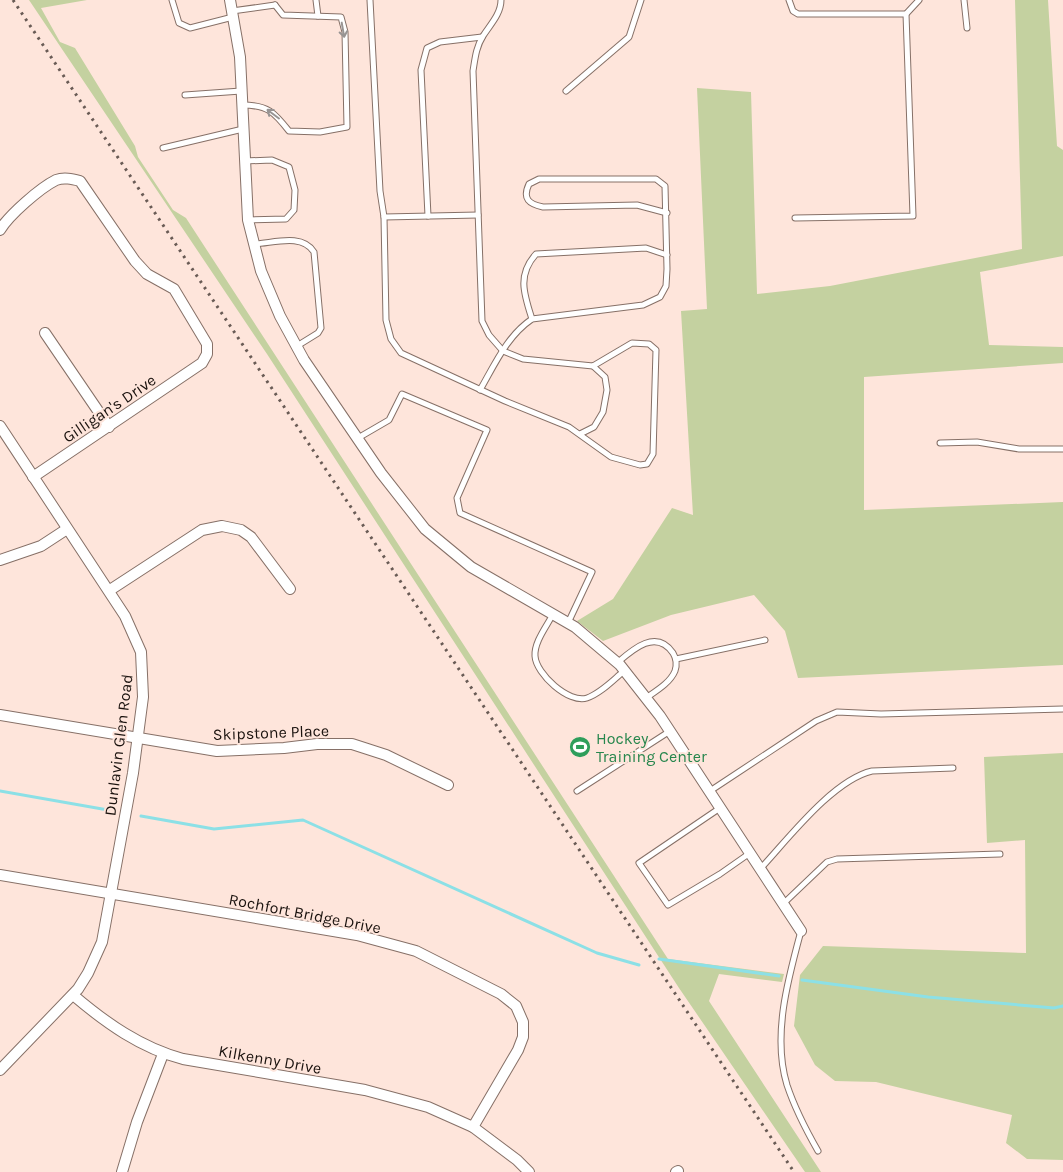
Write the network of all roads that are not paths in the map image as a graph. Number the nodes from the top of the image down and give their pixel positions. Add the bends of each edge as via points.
1 (172, 0) edge
2 (230, 0) edge
3 (316, 0) edge
4 (370, 0) edge
5 (501, 0) edge
6 (641, 0) edge
7 (789, 0) edge
8 (919, 0) edge
9 (964, 0) edge
10 (276, 2) edge
11 (233, 14) junction
12 (906, 14) junction
13 (318, 16) junction
14 (967, 28) dead end
15 (482, 37) junction
16 (241, 91) junction
17 (566, 91) dead end
18 (185, 95) dead end
19 (242, 105) junction
20 (243, 130) junction
21 (163, 148) dead end
22 (244, 161) junction
23 (667, 213) junction
24 (478, 215) junction
25 (428, 216) junction
26 (384, 217) junction
27 (795, 218) dead end
28 (248, 220) junction
29 (0, 230) edge
30 (255, 244) junction
31 (667, 255) junction
32 (532, 319) junction
33 (45, 333) dead end
34 (296, 346) junction
35 (503, 351) junction
36 (593, 366) junction
37 (480, 390) junction
38 (0, 426) edge
39 (109, 427) junction
40 (580, 434) junction
41 (357, 438) junction
42 (940, 443) dead end
43 (1063, 448) edge
44 (33, 476) junction
45 (67, 529) junction
46 (0, 560) edge
47 (290, 589) dead end
48 (110, 590) junction
49 (553, 614) junction
50 (568, 623) junction
51 (765, 640) dead end
52 (676, 659) junction
53 (620, 667) junction
54 (646, 698) junction
55 (1063, 709) edge
56 (0, 715) edge
57 (670, 730) junction
58 (138, 738) junction
59 (953, 768) dead end
60 (448, 785) dead end
61 (577, 791) dead end
62 (710, 791) junction
63 (721, 808) junction
64 (750, 852) junction
65 (1000, 854) dead end
66 (760, 868) junction
67 (0, 875) edge
68 (112, 894) junction
69 (784, 904) junction
70 (801, 930) joint
71 (73, 996) junction
72 (163, 1054) junction
73 (0, 1070) edge
74 (474, 1127) junction
75 (818, 1151) dead end
76 (122, 1172) edge
77 (529, 1172) edge

1 - 11 lane via 179,23 190,28
2 - 11 street
3 - 13 lane
4 - 26 lane
5 - 15 lane via 495,19
6 - 17 lane via 629,37
7 - 12 lane via 793,11 798,14
8 - 12 lane
9 - 14 lane
10 - 11 lane
10 - 13 lane via 283,15
11 - 16 street
12 - 27 lane via 912,216
13 -> 19 lane via 341,17 345,32 347,127 320,132 289,131 276,114 259,105
15 - 24 lane via 473,71
15 - 25 lane via 440,42 427,48 421,70
16 - 18 lane
16 - 19 street
19 - 20 street
20 - 21 lane
20 - 22 street
22 - 28 street
22 - 28 lane via 272,160 289,167 295,190 294,210 286,219
23 - 23 lane via 637,205 544,207 532,205 525,191 529,184 539,179 656,179 665,186
23 - 31 lane
24 - 25 lane
24 - 35 lane via 482,322
25 - 26 lane
26 - 37 lane via 386,320 391,339 401,353
28 - 30 street
29 - 39 street, Gilligan's Drive via 8,217 57,180 80,181 135,261 147,274 174,289 207,344 207,354 202,363
30 - 34 street via 261,271
30 - 34 lane via 300,240 309,244 314,252 321,328 318,334
31 - 32 lane via 666,286 660,297 643,305
31 - 32 lane via 646,248 536,254 527,264 523,279
32 - 35 lane via 519,328
33 - 39 street
34 - 41 street
35 - 36 lane via 523,359
35 - 37 lane
36 - 40 lane via 605,376 607,390 603,412 594,426
36 - 40 lane via 632,343 648,344 656,350 653,454 650,461 640,465 610,457
37 - 40 lane
38 - 44 street, Dunlavin Glen Road
39 - 44 street, Gilligan's Drive
41 - 49 street via 425,529 472,567
41 - 50 lane via 389,420 402,394 487,430 457,498 460,513 592,572
42 - 43 lane via 977,442 1019,449
44 - 45 street, Dunlavin Glen Road
45 - 46 street via 41,546
45 - 48 street, Dunlavin Glen Road
47 - 48 street via 251,537 241,530 222,526 202,530
48 - 58 street, Dunlavin Glen Road via 141,652 143,697
49 - 50 street
49 - 53 lane via 535,649 535,658 556,688 568,697 588,698
50 - 53 street
51 - 52 lane
52 - 53 lane via 658,641 636,646
52 - 54 lane via 675,671 669,680
53 - 54 street
54 - 57 street
55 - 62 lane via 880,714 837,712 816,721
56 - 58 street, Skipstone Place
57 - 61 lane
57 - 62 street
58 - 60 street, Skipstone Place via 217,751 352,744 386,755
58 - 68 street, Dunlavin Glen Road
59 - 66 lane via 859,774 846,781 811,813
62 - 63 street
63 - 64 street
63 - 64 lane via 639,863 668,905
64 - 66 street
65 - 69 lane via 837,859 827,862
66 - 69 street
67 - 68 street, Rochfort Bridge Drive
68 - 71 street, Dunlavin Glen Road via 96,957
68 - 74 street, Rochfort Bridge Drive via 357,935 416,952 501,994 516,1006 523,1022 523,1036
69 - 70 street
70 - 75 lane via 783,1012 782,1050 786,1084
71 - 72 street, Kilkenny Drive via 115,1027
71 - 73 street, Dunlavin Glen Road
72 - 74 street, Kilkenny Drive via 393,1096
72 - 76 street
74 - 77 street, Kilkenny Drive

